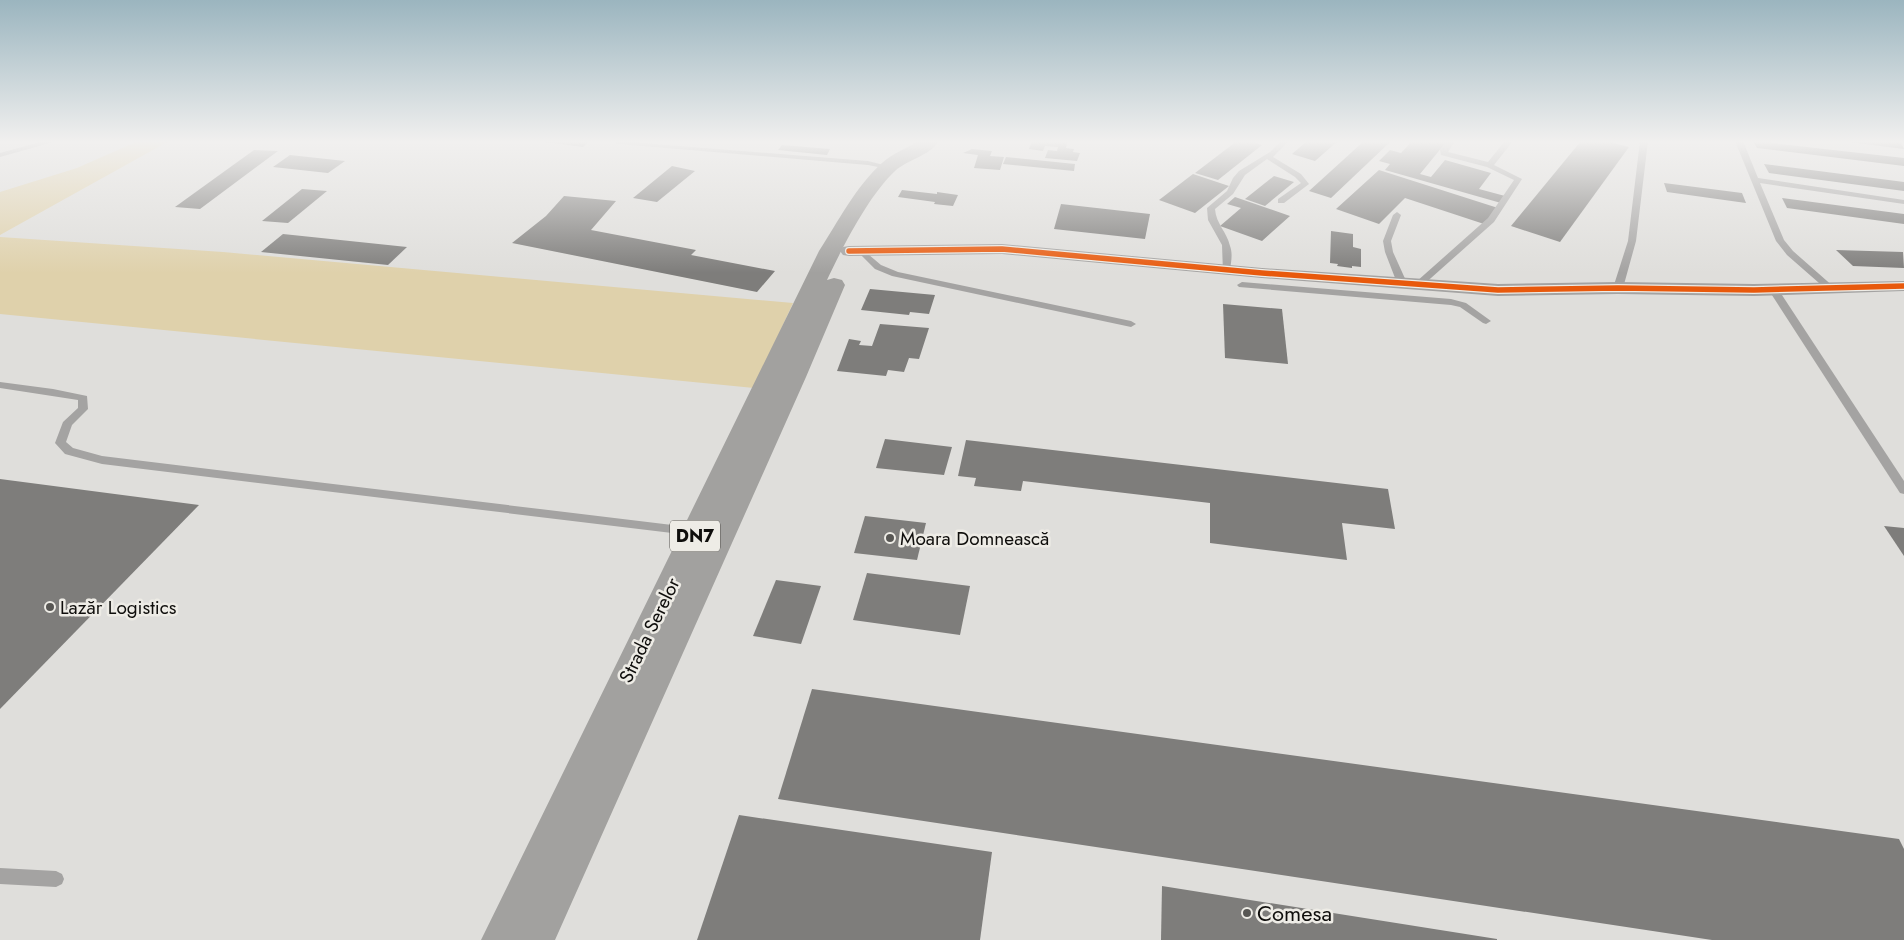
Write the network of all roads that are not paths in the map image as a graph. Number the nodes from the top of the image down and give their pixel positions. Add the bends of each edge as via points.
1 (872, 185) edge
2 (889, 185) edge
3 (1234, 185) edge
4 (1304, 185) edge
5 (1515, 185) edge
6 (1639, 185) edge
7 (1757, 185) edge
8 (1788, 185) edge
9 (1282, 201) dead end
10 (1904, 202) edge
11 (1397, 215) dead end
12 (855, 252) junction
13 (1226, 270) junction
14 (1410, 284) junction
15 (1242, 285) dead end
16 (1904, 286) edge
17 (1618, 288) junction
18 (1830, 288) junction
19 (1383, 289) junction
20 (1772, 289) junction
21 (1486, 321) dead end
22 (1131, 324) dead end
23 (0, 385) edge
24 (1904, 490) edge
25 (697, 532) junction
26 (0, 876) edge
27 (56, 879) dead end
28 (501, 940) edge
29 (534, 940) edge

1 - 25 highway, Strada Serelor / DN7 via 830,251
2 - 12 highway, Strada Serelor / DN7 via 872,209
3 - 13 lane via 1211,208 1211,222 1226,244
4 - 9 lane
5 - 14 lane via 1491,220
6 - 17 lane via 1632,241
7 - 18 lane via 1780,241
8 - 10 lane
11 - 14 lane via 1387,241 1389,252
12 - 13 street via 1002,249
12 - 22 lane via 895,274
12 - 29 highway, Strada Serelor / DN7
13 - 19 street
14 - 17 street via 1498,290
14 - 19 street
15 - 19 lane
16 - 18 street
17 - 20 street
18 - 20 street
19 - 21 lane via 1463,305
20 - 24 lane
23 - 25 lane via 83,398 83,409 67,424 60,443 69,451 102,460
25 - 28 highway, Strada Serelor / DN7
26 - 27 lane

